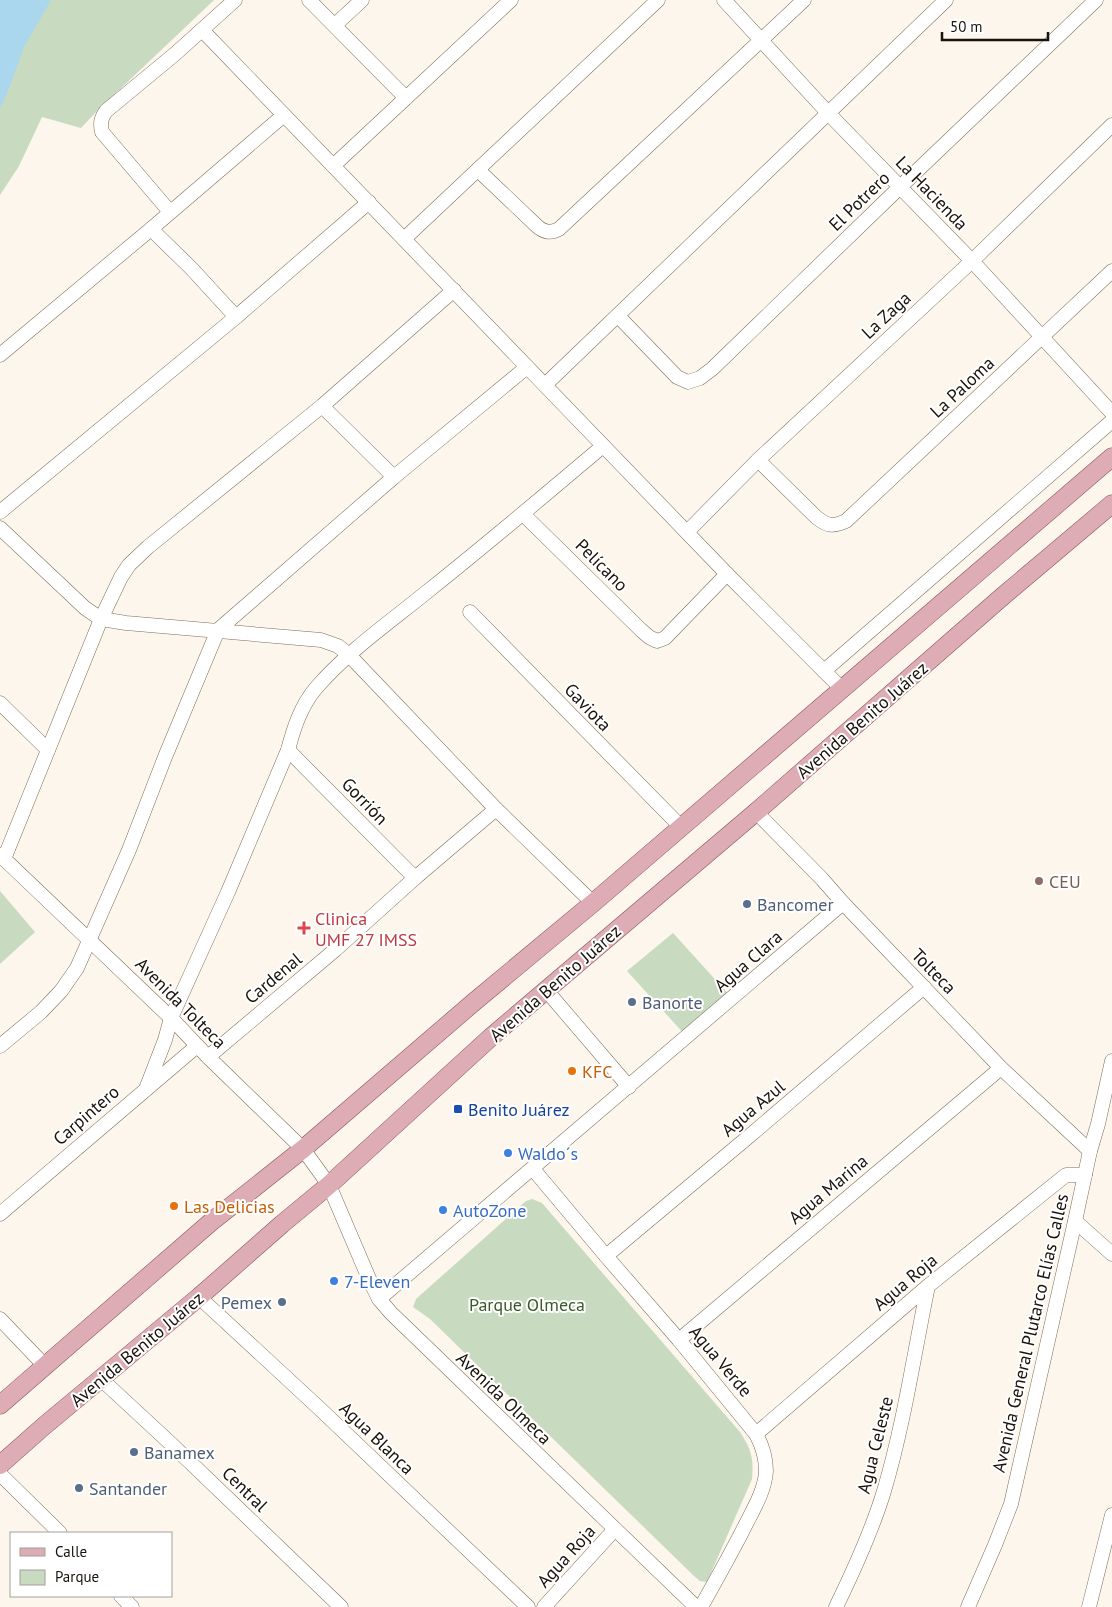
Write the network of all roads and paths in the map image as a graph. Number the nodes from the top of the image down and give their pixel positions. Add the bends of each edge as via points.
1 (235, 0) edge
2 (309, 0) edge
3 (362, 0) edge
4 (511, 0) edge
5 (658, 0) edge
6 (724, 0) edge
7 (804, 0) edge
8 (946, 0) edge
9 (1096, 0) edge
10 (335, 25) junction
11 (202, 30) junction
12 (762, 40) junction
13 (406, 98) junction
14 (284, 114) junction
15 (829, 114) junction
16 (1112, 125) edge
17 (333, 166) junction
18 (478, 170) junction
19 (900, 186) junction
20 (369, 202) junction
21 (170, 212) junction
22 (151, 228) junction
23 (404, 239) junction
24 (972, 261) junction
25 (1112, 271) edge
26 (454, 290) junction
27 (618, 316) junction
28 (236, 317) junction
29 (1043, 337) junction
30 (0, 355) edge
31 (527, 367) junction
32 (545, 385) junction
33 (322, 406) junction
34 (1112, 413) edge
35 (1112, 421) edge
36 (603, 446) junction
37 (1112, 457) edge
38 (758, 460) junction
39 (394, 477) junction
40 (1112, 504) edge
41 (0, 512) edge
42 (523, 514) junction
43 (0, 528) edge
44 (687, 532) junction
45 (727, 574) junction
46 (470, 612) dead end
47 (101, 619) junction
48 (218, 630) junction
49 (349, 655) junction
50 (824, 671) junction
51 (842, 689) junction
52 (0, 703) edge
53 (48, 750) junction
54 (288, 750) junction
55 (496, 809) junction
56 (756, 812) junction
57 (681, 827) junction
58 (2, 857) edge
59 (415, 878) junction
60 (593, 903) junction
61 (843, 904) junction
62 (90, 940) junction
63 (924, 987) junction
64 (546, 990) junction
65 (171, 1018) junction
66 (0, 1046) edge
67 (197, 1046) junction
68 (208, 1057) junction
69 (1112, 1061) edge
70 (1002, 1068) junction
71 (1109, 1086) edge
72 (629, 1087) junction
73 (146, 1089) junction
74 (303, 1149) junction
75 (1090, 1151) junction
76 (533, 1169) junction
77 (1085, 1175) junction
78 (329, 1185) junction
79 (0, 1214) edge
80 (1075, 1222) junction
81 (1112, 1254) edge
82 (606, 1256) junction
83 (928, 1286) junction
84 (200, 1297) junction
85 (380, 1299) junction
86 (0, 1319) edge
87 (679, 1340) junction
88 (44, 1366) junction
89 (101, 1379) junction
90 (0, 1405) edge
91 (756, 1434) junction
92 (0, 1465) edge
93 (0, 1474) edge
94 (1112, 1515) edge
95 (615, 1529) junction
96 (59, 1532) edge
97 (122, 1597) edge
98 (132, 1607) edge
99 (341, 1607) edge
100 (528, 1607) edge
101 (544, 1607) edge
102 (696, 1607) edge
103 (701, 1607) edge
104 (836, 1607) edge
105 (968, 1607) edge
106 (1089, 1607) edge

1 - 11 street
2 - 10 street
3 - 10 street
4 - 13 street
5 - 18 street
6 - 12 street, La Hacienda
7 - 12 street
8 - 15 street
9 - 19 street, El Potrero
10 - 13 street
11 - 14 street
11 - 21 street via 106,111 100,123 102,132
12 - 15 street, La Hacienda
12 - 18 street via 559,229 552,232 538,227
13 - 17 street
14 - 17 street
14 - 21 street
15 - 19 street, La Hacienda
15 - 27 street
16 - 24 street, La Zaga
17 - 20 street
18 - 23 street
19 - 24 street, La Hacienda
19 - 27 street, El Potrero via 700,378 688,382 677,377
20 - 23 street
20 - 28 street
21 - 22 street
22 - 28 street
22 - 30 street
23 - 26 street
24 - 29 street, La Hacienda
24 - 38 street, La Zaga
25 - 29 street, La Paloma
26 - 31 street
26 - 33 street
27 - 32 street
28 - 41 street
29 - 34 street, La Hacienda
29 - 38 street, La Paloma via 846,521 835,526 816,517
31 - 32 street
31 - 39 street
32 - 36 street
33 - 39 street
33 - 47 street via 142,553 121,577
35 - 50 street
36 - 42 street
36 - 44 street
37 - 51 main road, Avenida Benito Juárez
38 - 44 street, La Zaga
39 - 48 street
40 - 56 main road, Avenida Benito Juárez
42 - 45 street, Pelícano via 656,641 665,638
42 - 49 street
43 - 47 street via 85,608
44 - 45 street
45 - 50 street
46 - 57 street, Gaviota
47 - 48 street
47 - 53 street
48 - 49 street via 321,640 338,646
48 - 62 street
49 - 54 street via 316,688 294,727
49 - 55 street
50 - 51 street
51 - 57 main road, Avenida Benito Juárez
52 - 53 street
53 - 58 street
54 - 59 street, Gorrión
54 - 65 street
55 - 59 street, Cardenal
55 - 60 street
56 - 61 street, Tolteca
56 - 64 main road, Avenida Benito Juárez
57 - 60 main road, Avenida Benito Juárez
58 - 62 street, Avenida Tolteca
59 - 68 street, Cardenal
60 - 74 main road, Avenida Benito Juárez
61 - 63 street, Tolteca
61 - 72 street, Agua Clara
62 - 65 street, Avenida Tolteca
62 - 66 street via 77,968 61,991
63 - 70 street, Tolteca
63 - 82 street, Agua Azul
64 - 72 street
64 - 78 main road, Avenida Benito Juárez
65 - 67 street, Avenida Tolteca
65 - 73 street
67 - 68 street, Avenida Tolteca
67 - 73 street, Carpintero
68 - 74 street, Avenida Tolteca
69 - 71 street, Avenida General Plutarco Elías Calles
70 - 75 street, Tolteca
70 - 87 street, Agua Marina
71 - 75 street, Avenida General Plutarco Elías Calles
72 - 76 street, Agua Clara
73 - 79 street, Carpintero
74 - 78 street, Avenida Tolteca
74 - 88 main road, Avenida Benito Juárez via 211,1222
75 - 77 street, Avenida General Plutarco Elías Calles
76 - 82 street, Agua Verde
76 - 85 street, Agua Clara
77 - 80 street, Avenida General Plutarco Elías Calles
77 - 83 street, Agua Roja via 1066,1175
78 - 84 main road, Avenida Benito Juárez
78 - 85 street, Avenida Olmeca
80 - 81 street
80 - 105 street, Avenida General Plutarco Elías Calles via 1011,1504
82 - 87 street, Agua Verde
83 - 91 street, Agua Roja
83 - 104 street, Agua Celeste via 898,1442 884,1493
84 - 89 main road, Avenida Benito Juárez
84 - 100 street, Agua Blanca
85 - 95 street, Avenida Olmeca via 412,1336
86 - 88 street
87 - 91 street, Agua Verde
88 - 90 main road, Avenida Benito Juárez
89 - 92 main road, Avenida Benito Juárez
89 - 99 street, Central
91 - 103 street, Agua Verde via 765,1457 762,1488
93 - 96 street
94 - 106 street
95 - 101 street, Agua Roja
95 - 102 street, Avenida Olmeca
97 - 98 street

